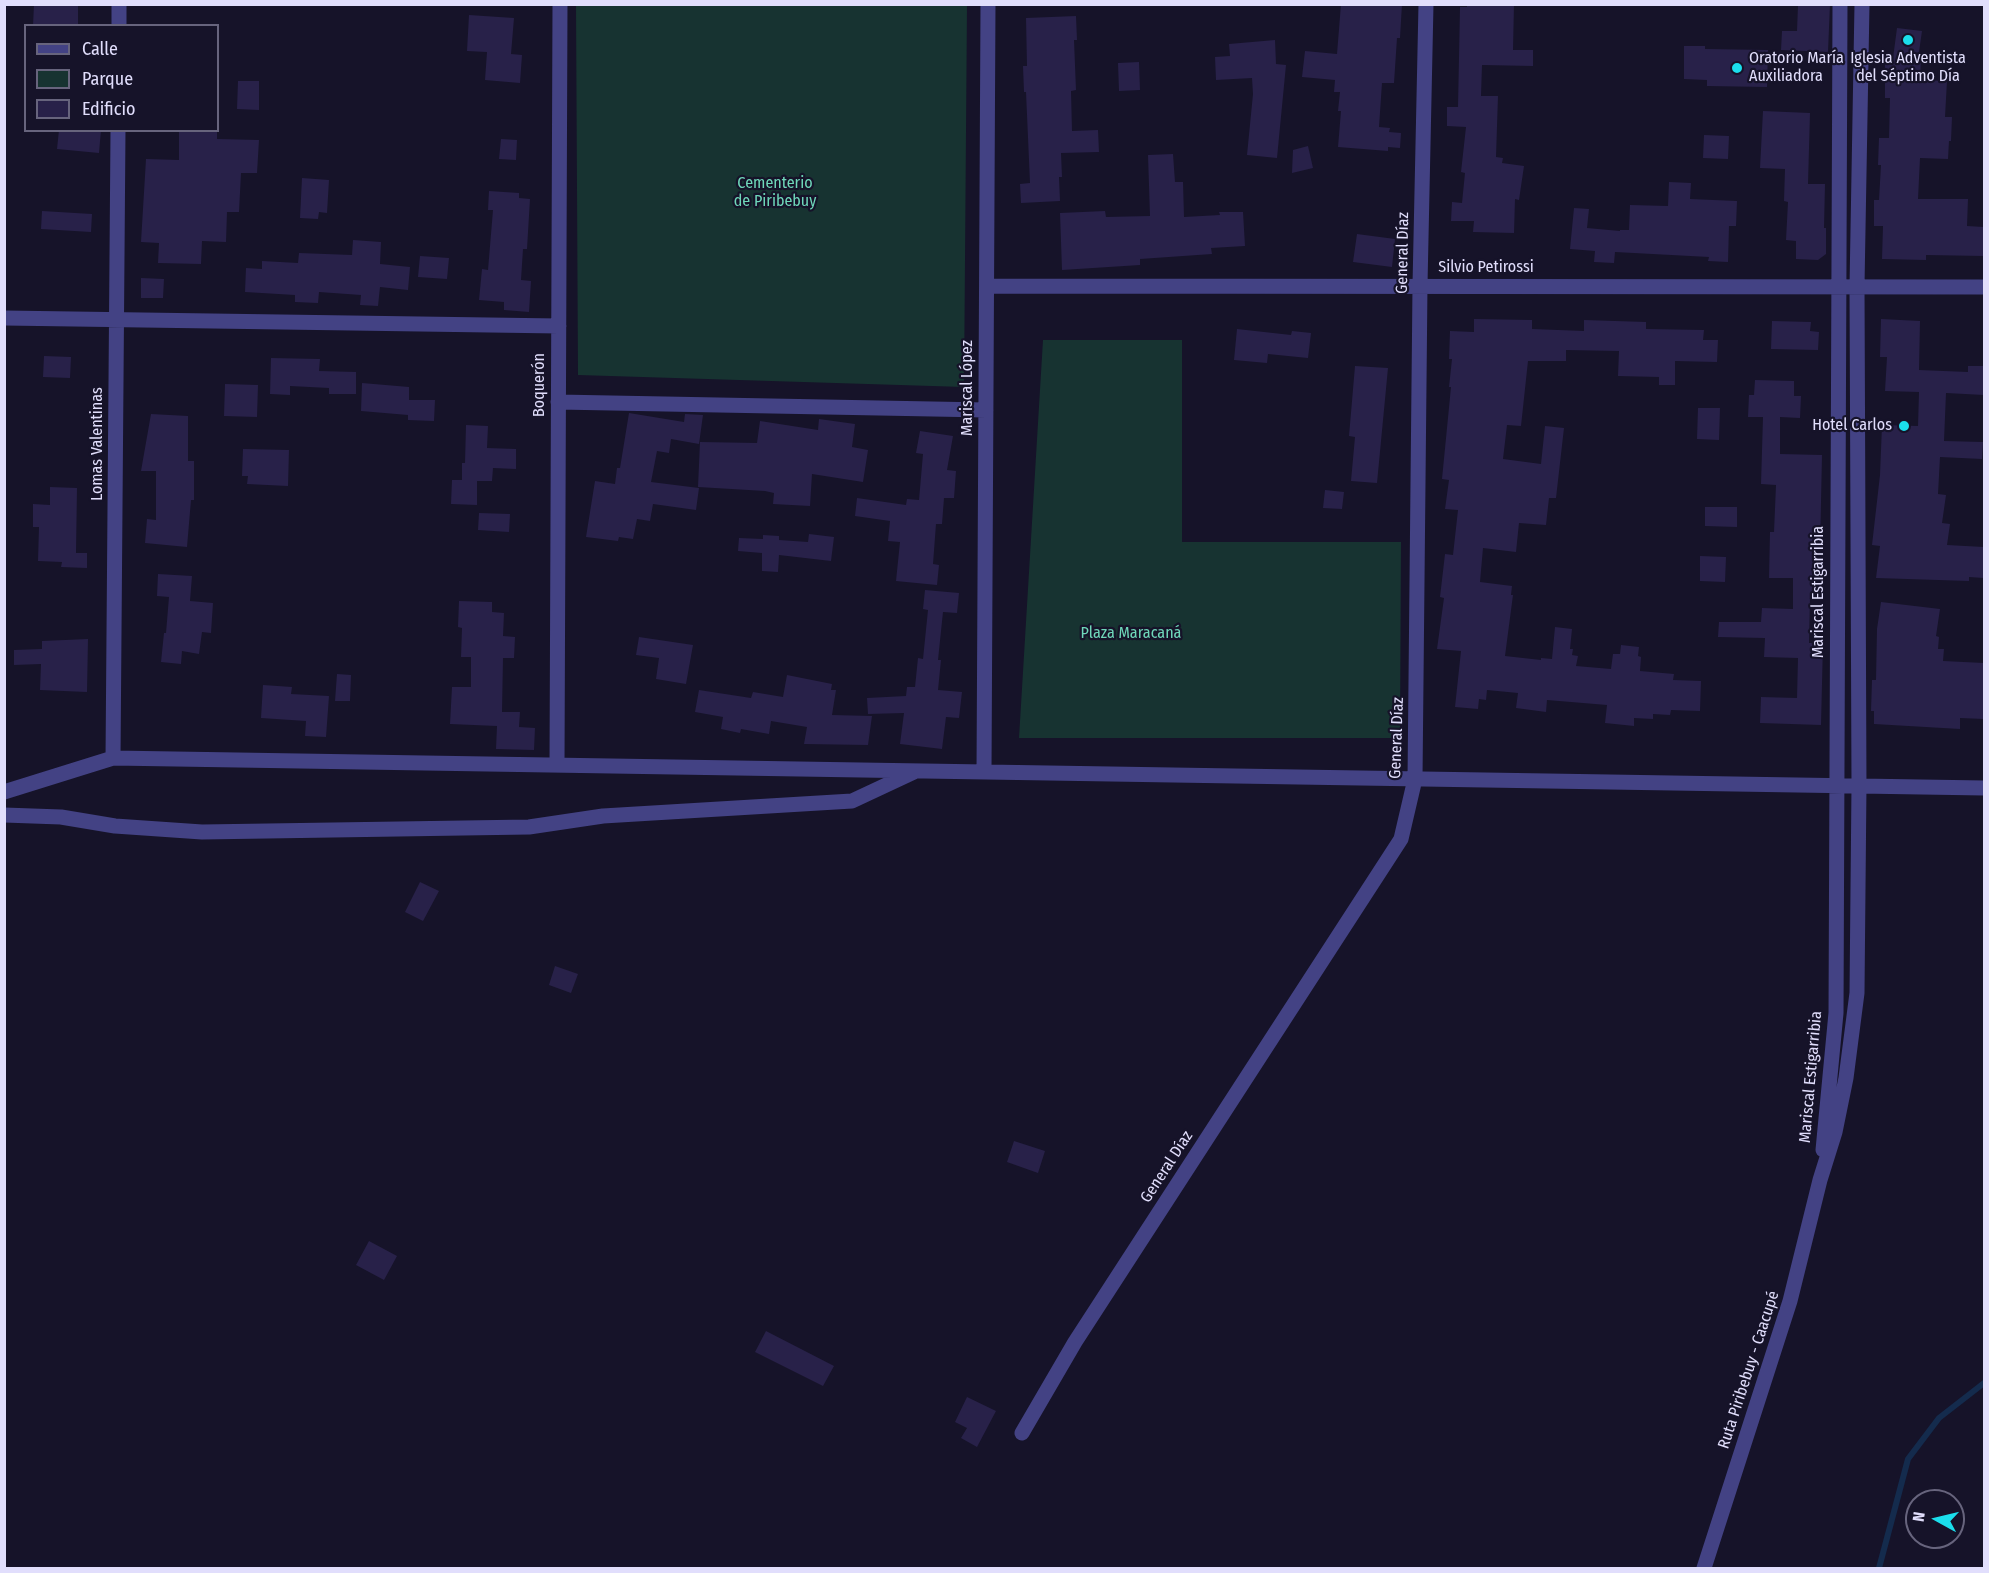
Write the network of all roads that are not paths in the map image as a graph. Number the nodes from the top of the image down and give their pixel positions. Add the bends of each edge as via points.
1 (119, 4) edge
2 (560, 4) edge
3 (988, 4) edge
4 (1426, 4) edge
5 (1840, 4) edge
6 (1862, 4) edge
7 (119, 24) edge
8 (118, 132) edge
9 (1420, 285) junction
10 (987, 286) junction
11 (1838, 286) junction
12 (1857, 286) junction
13 (1984, 287) edge
14 (4, 318) edge
15 (117, 321) junction
16 (559, 326) junction
17 (558, 402) junction
18 (986, 410) junction
19 (113, 758) junction
20 (557, 765) junction
21 (916, 771) junction
22 (984, 772) junction
23 (1415, 779) junction
24 (1836, 785) junction
25 (1859, 785) junction
26 (1984, 788) edge
27 (4, 792) edge
28 (4, 815) edge
29 (1820, 1180) junction
30 (1022, 1433) dead end
31 (1704, 1569) edge

1 - 7 street
2 - 16 street, Boquerón
3 - 10 street, Mariscal López
4 - 9 street, General Díaz
5 - 11 street, Mariscal Estigarribia
6 - 12 street
8 - 15 street, Lomas Valentinas
9 - 10 street, Silvio Petirossi
9 - 11 street, Silvio Petirossi
9 - 23 street, General Díaz
10 - 18 street, Mariscal López
11 - 12 street, Silvio Petirossi
11 - 24 street, Mariscal Estigarribia
12 - 13 street, Silvio Petirossi
12 - 25 street
14 - 15 street
15 - 16 street
15 - 19 street, Lomas Valentinas
16 - 17 street, Boquerón
17 - 18 street
17 - 20 street, Boquerón
18 - 22 street, Mariscal López
19 - 20 street
19 - 27 street
20 - 21 street
21 - 22 street
21 - 28 street via 852,801 603,816 529,827 202,832 115,826 61,816
22 - 23 street
23 - 24 street
23 - 30 street, General Díaz via 1401,839 1075,1342
24 - 25 street
24 - 29 street, Mariscal Estigarribia via 1836,1013
25 - 26 street
25 - 29 street via 1857,993 1846,1078
29 - 31 street, Ruta Piribebuy - Caacupé via 1790,1300

